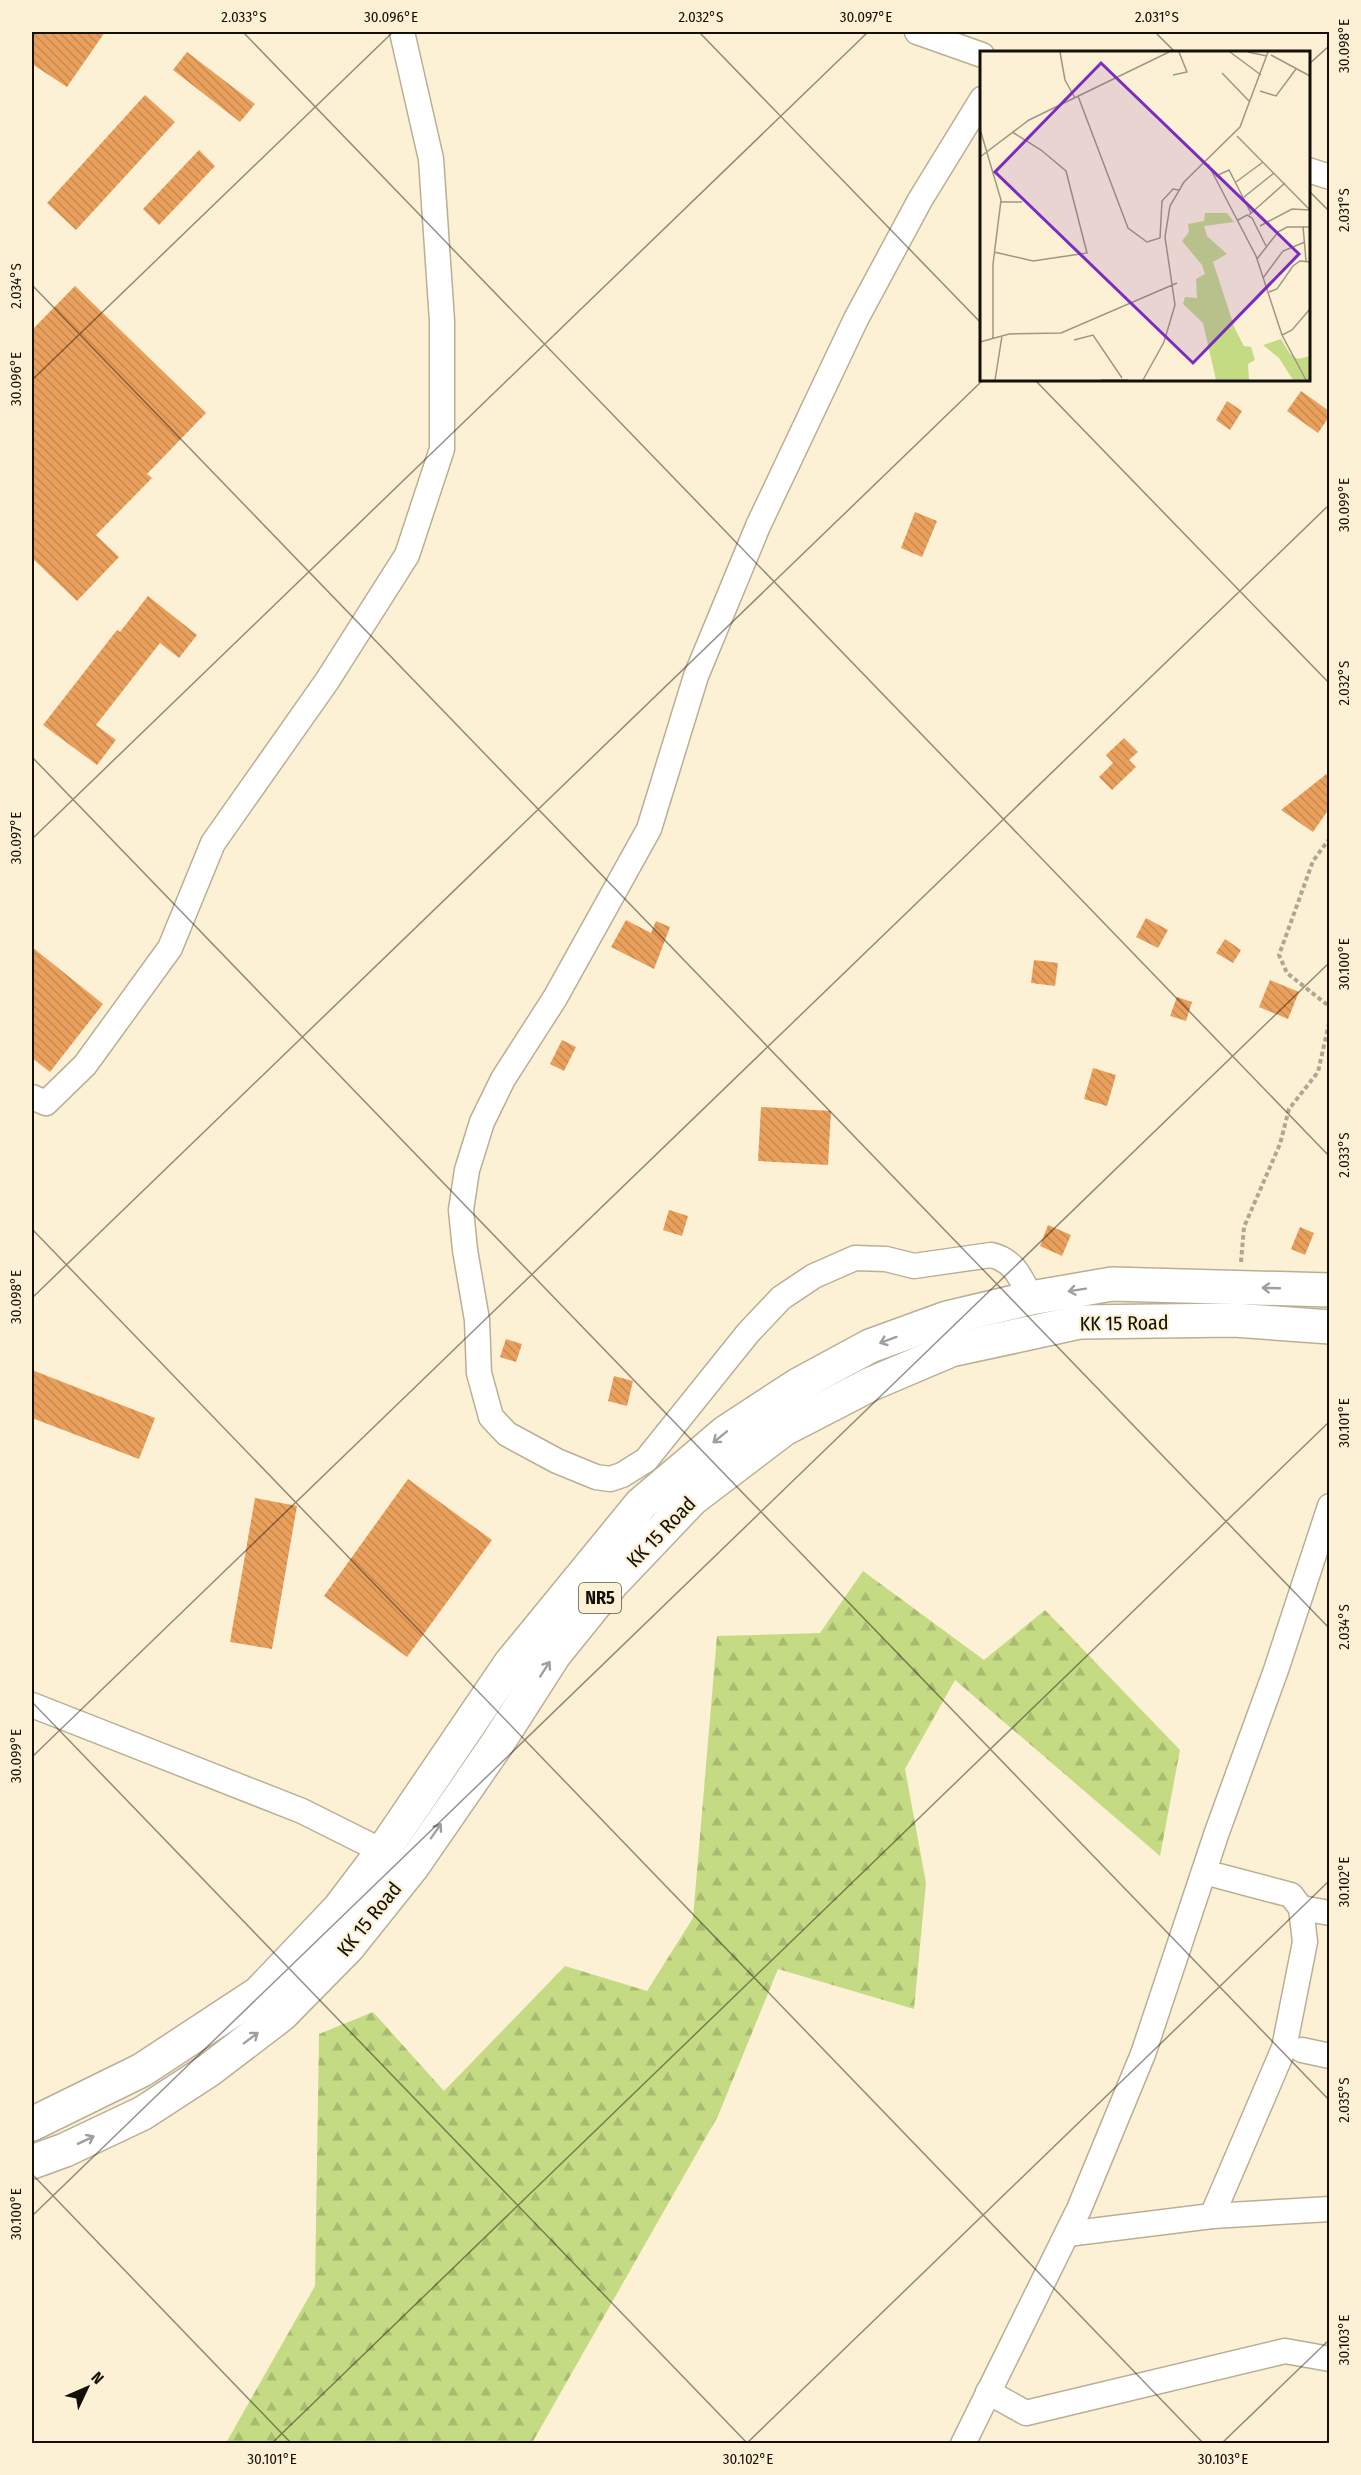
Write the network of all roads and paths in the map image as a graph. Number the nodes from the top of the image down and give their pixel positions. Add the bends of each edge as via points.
1 (402, 32) edge
2 (917, 32) edge
3 (978, 46) edge
4 (980, 101) edge
5 (1310, 171) edge
6 (1329, 177) edge
7 (1329, 838) edge
8 (1329, 1007) edge
9 (1329, 1019) edge
10 (32, 1097) edge
11 (1238, 1286) junction
12 (1329, 1290) edge
13 (1031, 1298) junction
14 (1329, 1327) edge
15 (1329, 1506) edge
16 (32, 1705) edge
17 (383, 1851) junction
18 (412, 1867) junction
19 (1204, 1872) junction
20 (1301, 1908) junction
21 (1329, 1913) edge
22 (1302, 2050) dead end
23 (1329, 2056) edge
24 (32, 2124) edge
25 (32, 2162) edge
26 (1329, 2209) edge
27 (1212, 2216) junction
28 (1067, 2234) junction
29 (1329, 2359) edge
30 (988, 2392) junction
31 (963, 2444) edge

1 - 10 street via 431,159 442,321 442,449 406,555 327,681 213,843 170,948 85,1065 46,1103
2 - 3 street
4 - 13 street via 920,200 856,320 758,526 696,676 649,829 555,998 503,1079 482,1122 467,1170 461,1210 477,1320 479,1373 491,1418 507,1434 596,1477 616,1477 646,1460 781,1298 814,1276 855,1258 886,1259 914,1266 991,1255 1002,1257 1011,1263
5 - 6 street
7 - 8 path via 1313,861 1279,955 1287,973
9 - 11 path via 1318,1072 1289,1109 1280,1144 1244,1227
12 -> 11 highway, KK 15 Road / NR5
11 -> 13 highway, KK 15 Road / NR5 via 1112,1284
13 -> 17 highway, KK 15 Road / NR5 via 947,1318 870,1346 798,1385 726,1432 641,1504 510,1664
18 -> 14 highway, KK 15 Road / NR5 via 554,1655 613,1582 692,1499 784,1429 872,1384 951,1350 1080,1322 1234,1320
15 - 19 street
16 - 17 street via 302,1811
17 - 18 street
17 - 24 highway, KK 15 Road / NR5 via 339,1909 259,1993 142,2070
25 -> 18 highway, KK 15 Road / NR5 via 142,2113 281,2015 348,1947
19 - 20 street via 1291,1895
19 - 28 street via 1143,2054
20 - 21 street
20 - 27 street via 1305,1942 1284,2048
22 - 23 street
26 - 27 street
27 - 28 street
28 - 30 street
29 - 30 street via 1285,2351 1026,2413
30 - 31 street

